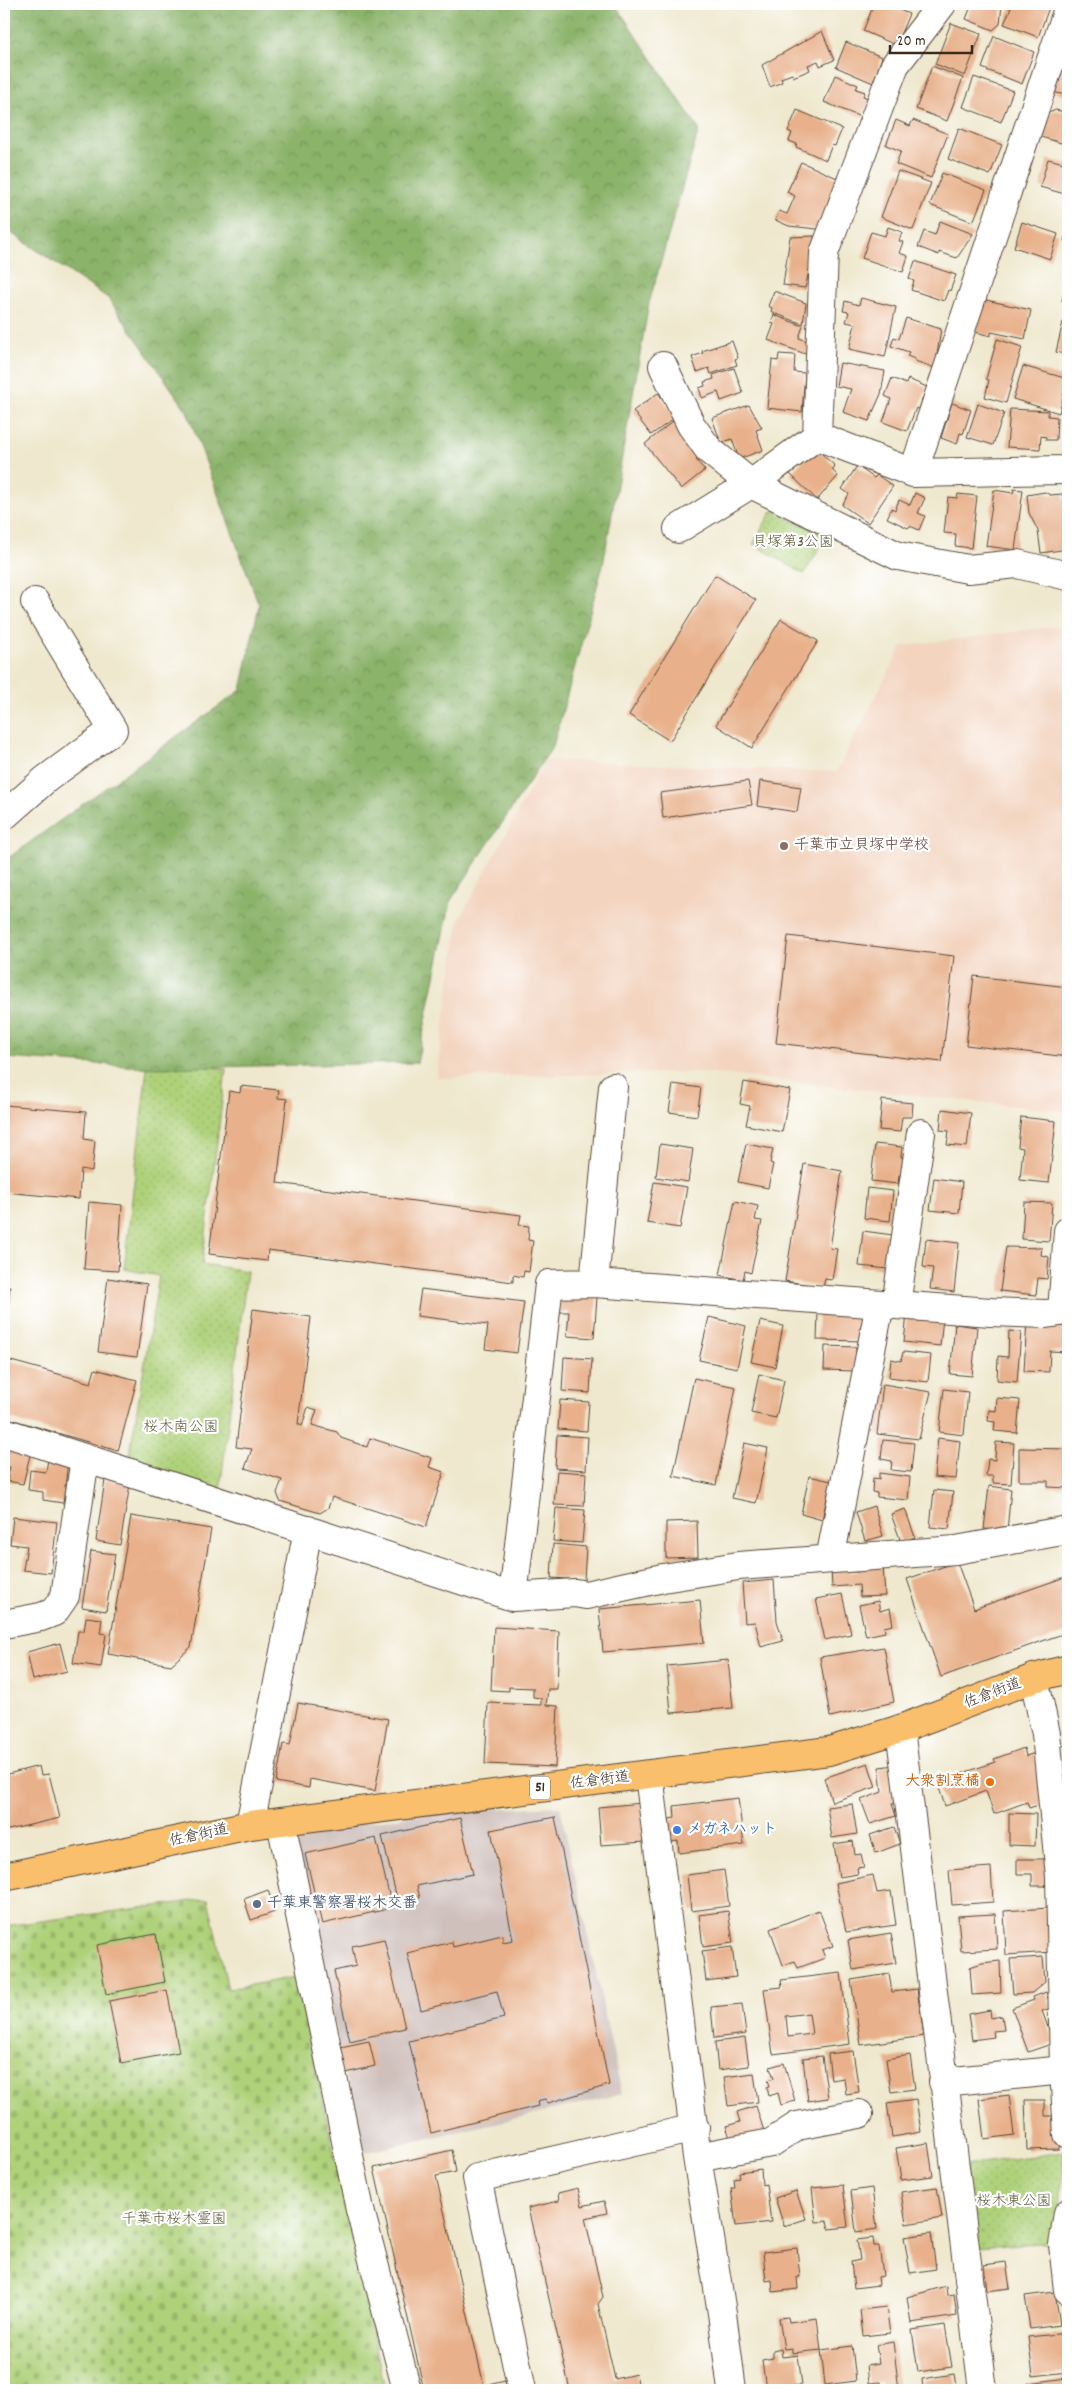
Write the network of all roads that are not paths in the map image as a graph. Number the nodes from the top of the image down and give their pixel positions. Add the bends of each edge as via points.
1 (942, 4) edge
2 (1068, 10) edge
3 (663, 366) dead end
4 (817, 436) junction
5 (1066, 464) edge
6 (912, 473) junction
7 (751, 484) junction
8 (678, 529) dead end
9 (1068, 576) edge
10 (35, 602) dead end
11 (4, 816) edge
12 (613, 1087) dead end
13 (921, 1133) dead end
14 (1068, 1231) edge
15 (594, 1283) junction
16 (888, 1304) junction
17 (1065, 1311) edge
18 (4, 1432) edge
19 (85, 1458) junction
20 (308, 1530) junction
21 (1068, 1530) edge
22 (830, 1559) junction
23 (513, 1597) junction
24 (4, 1624) edge
25 (1068, 1669) edge
26 (1034, 1678) junction
27 (900, 1730) junction
28 (649, 1775) junction
29 (280, 1822) junction
30 (250, 1825) junction
31 (4, 1877) edge
32 (1064, 2070) junction
33 (944, 2082) junction
34 (859, 2114) dead end
35 (694, 2128) junction
36 (1068, 2134) edge
37 (697, 2157) junction
38 (1068, 2213) edge
39 (1068, 2286) edge
40 (407, 2390) edge
41 (522, 2390) edge
42 (732, 2390) edge
43 (983, 2390) edge

1 - 4 street via 895,65 824,253
2 - 6 street
3 - 7 street via 691,425 709,450
4 - 6 street
4 - 7 street
5 - 6 street
7 - 8 street
7 - 9 street via 898,556 968,569 1017,564
10 - 11 street via 113,730 46,779
12 - 15 street
13 - 16 street
14 - 17 street
15 - 16 street
15 - 23 street via 548,1284
16 - 17 street via 991,1312 1046,1314
16 - 22 street
18 - 19 street
19 - 20 street
19 - 24 street via 65,1596 54,1612
20 - 23 street
20 - 30 street
21 - 22 street via 956,1550
22 - 23 street via 738,1566 586,1595
25 - 26 highway, 佐倉街道 / 51
26 - 27 highway, 佐倉街道 / 51
26 - 32 street via 1046,1734 1060,1876
27 - 28 highway, 佐倉街道 / 51 via 829,1751
27 - 33 street
28 - 29 highway, 佐倉街道 / 51
28 - 35 street
29 - 30 highway, 佐倉街道 / 51
29 - 40 street via 360,2210
30 - 31 highway, 佐倉街道 / 51
32 - 33 street
32 - 36 street
33 - 43 street
34 - 37 street via 797,2126 771,2143
35 - 37 street
35 - 41 street via 477,2178
37 - 42 street
38 - 39 street via 1063,2245

